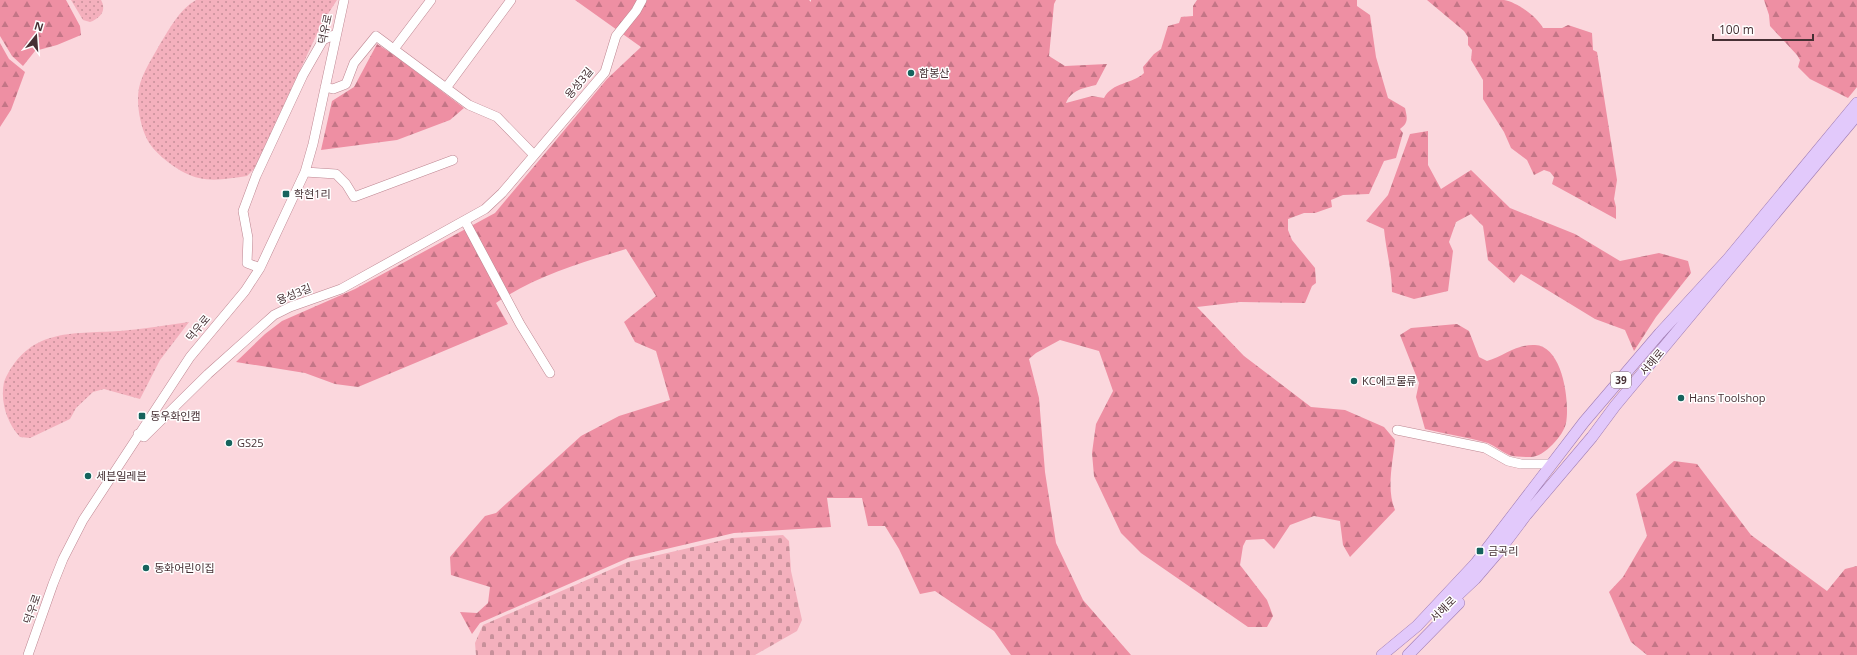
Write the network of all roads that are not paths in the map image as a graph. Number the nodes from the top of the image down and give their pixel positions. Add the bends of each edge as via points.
1 (344, 0) edge
2 (431, 0) edge
3 (511, 0) edge
4 (642, 0) edge
5 (336, 34) junction
6 (394, 49) junction
7 (325, 87) junction
8 (446, 88) junction
9 (1857, 103) edge
10 (1857, 115) edge
11 (534, 155) junction
12 (453, 160) dead end
13 (305, 172) junction
14 (465, 221) junction
15 (260, 268) junction
16 (550, 373) dead end
17 (1397, 430) dead end
18 (138, 434) junction
19 (1552, 464) junction
20 (1475, 579) junction
21 (28, 655) edge
22 (1382, 655) edge
23 (1393, 655) edge
24 (1408, 655) edge

1 - 5 street, 덕우로
2 - 6 street
3 - 8 street
4 - 11 street, 용성3길 via 616,36 604,72
5 - 7 street, 덕우로
5 - 15 street via 323,40 303,75 256,176 243,211 248,238 247,263
6 - 7 street via 376,36 354,63 346,84 333,89
6 - 8 street
7 - 13 street, 덕우로
8 - 11 street via 469,105 497,116
9 - 19 main road, 서해로 / 39 via 1728,259 1584,422
10 - 20 main road, 서해로 / 39
11 - 14 street, 용성3길 via 502,193 485,209
12 - 13 street via 354,197 336,174
13 - 15 street, 덕우로
14 - 16 street via 520,324
14 - 18 street, 용성3길 via 341,289 274,315 208,374 144,437
15 - 18 street, 덕우로 via 190,357
17 - 19 street via 1485,448 1508,461 1521,464
18 - 21 street, 덕우로 via 83,520 63,559
19 - 22 main road, 서해로 / 39 via 1458,583 1417,626
20 - 23 main road, 서해로 / 39
20 - 24 main road via 1461,600

